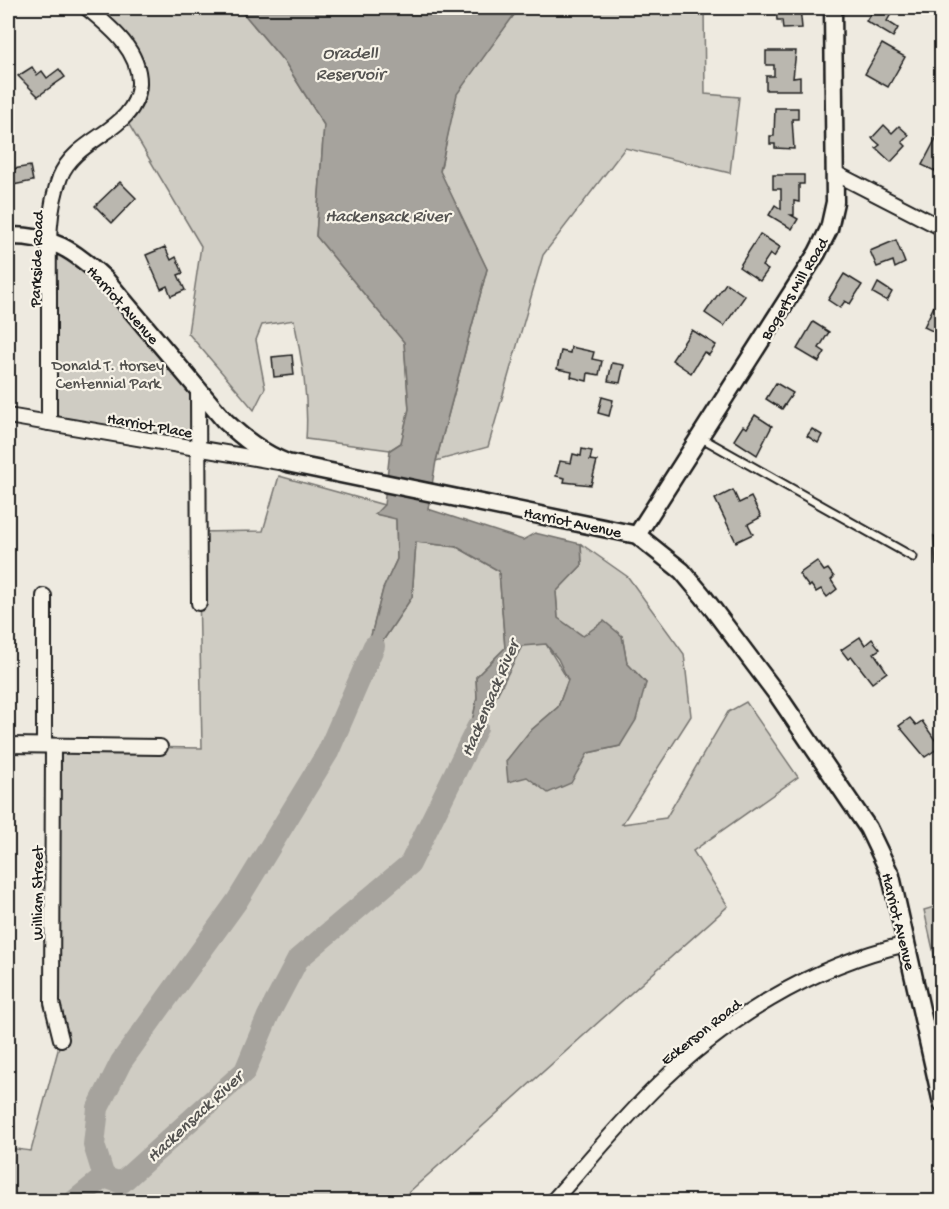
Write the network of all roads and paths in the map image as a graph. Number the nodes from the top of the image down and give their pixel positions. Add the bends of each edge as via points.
1 (87, 8) edge
2 (833, 8) edge
3 (835, 173) junction
4 (942, 228) edge
5 (8, 236) edge
6 (49, 239) junction
7 (198, 388) junction
8 (8, 416) edge
9 (49, 423) junction
10 (700, 437) junction
11 (197, 449) junction
12 (288, 463) junction
13 (637, 535) junction
14 (913, 557) dead end
15 (44, 596) dead end
16 (199, 603) dead end
17 (8, 745) edge
18 (48, 746) junction
19 (160, 747) dead end
20 (907, 944) junction
21 (61, 1039) dead end
22 (942, 1103) edge
23 (552, 1202) edge

1 - 6 street, Parkside Road via 126,45 139,70 138,95 125,118 69,160 55,193
2 - 3 street, Bogerts Mill Road
3 - 4 street
3 - 10 street, Bogerts Mill Road via 835,202 829,229 817,253
5 - 6 street, Harriot Avenue
6 - 7 street, Harriot Avenue via 87,262 106,280
6 - 9 street, Parkside Road
7 - 11 street
7 - 12 street, Harriot Avenue via 243,439
8 - 9 street, Harriot Place
9 - 11 street, Harriot Place
10 - 13 street, Bogerts Mill Road
10 - 14 lane
11 - 12 street, Harriot Place
11 - 16 street
12 - 13 street, Harriot Avenue
13 - 20 street, Harriot Avenue via 682,571 703,596 779,697 858,813 891,876
15 - 18 street, William Street
17 - 18 street
18 - 19 street
18 - 21 street, William Street via 52,1003
20 - 22 street, Harriot Avenue
20 - 23 street, Eckerson Road via 868,952 829,969 719,1033 654,1089

